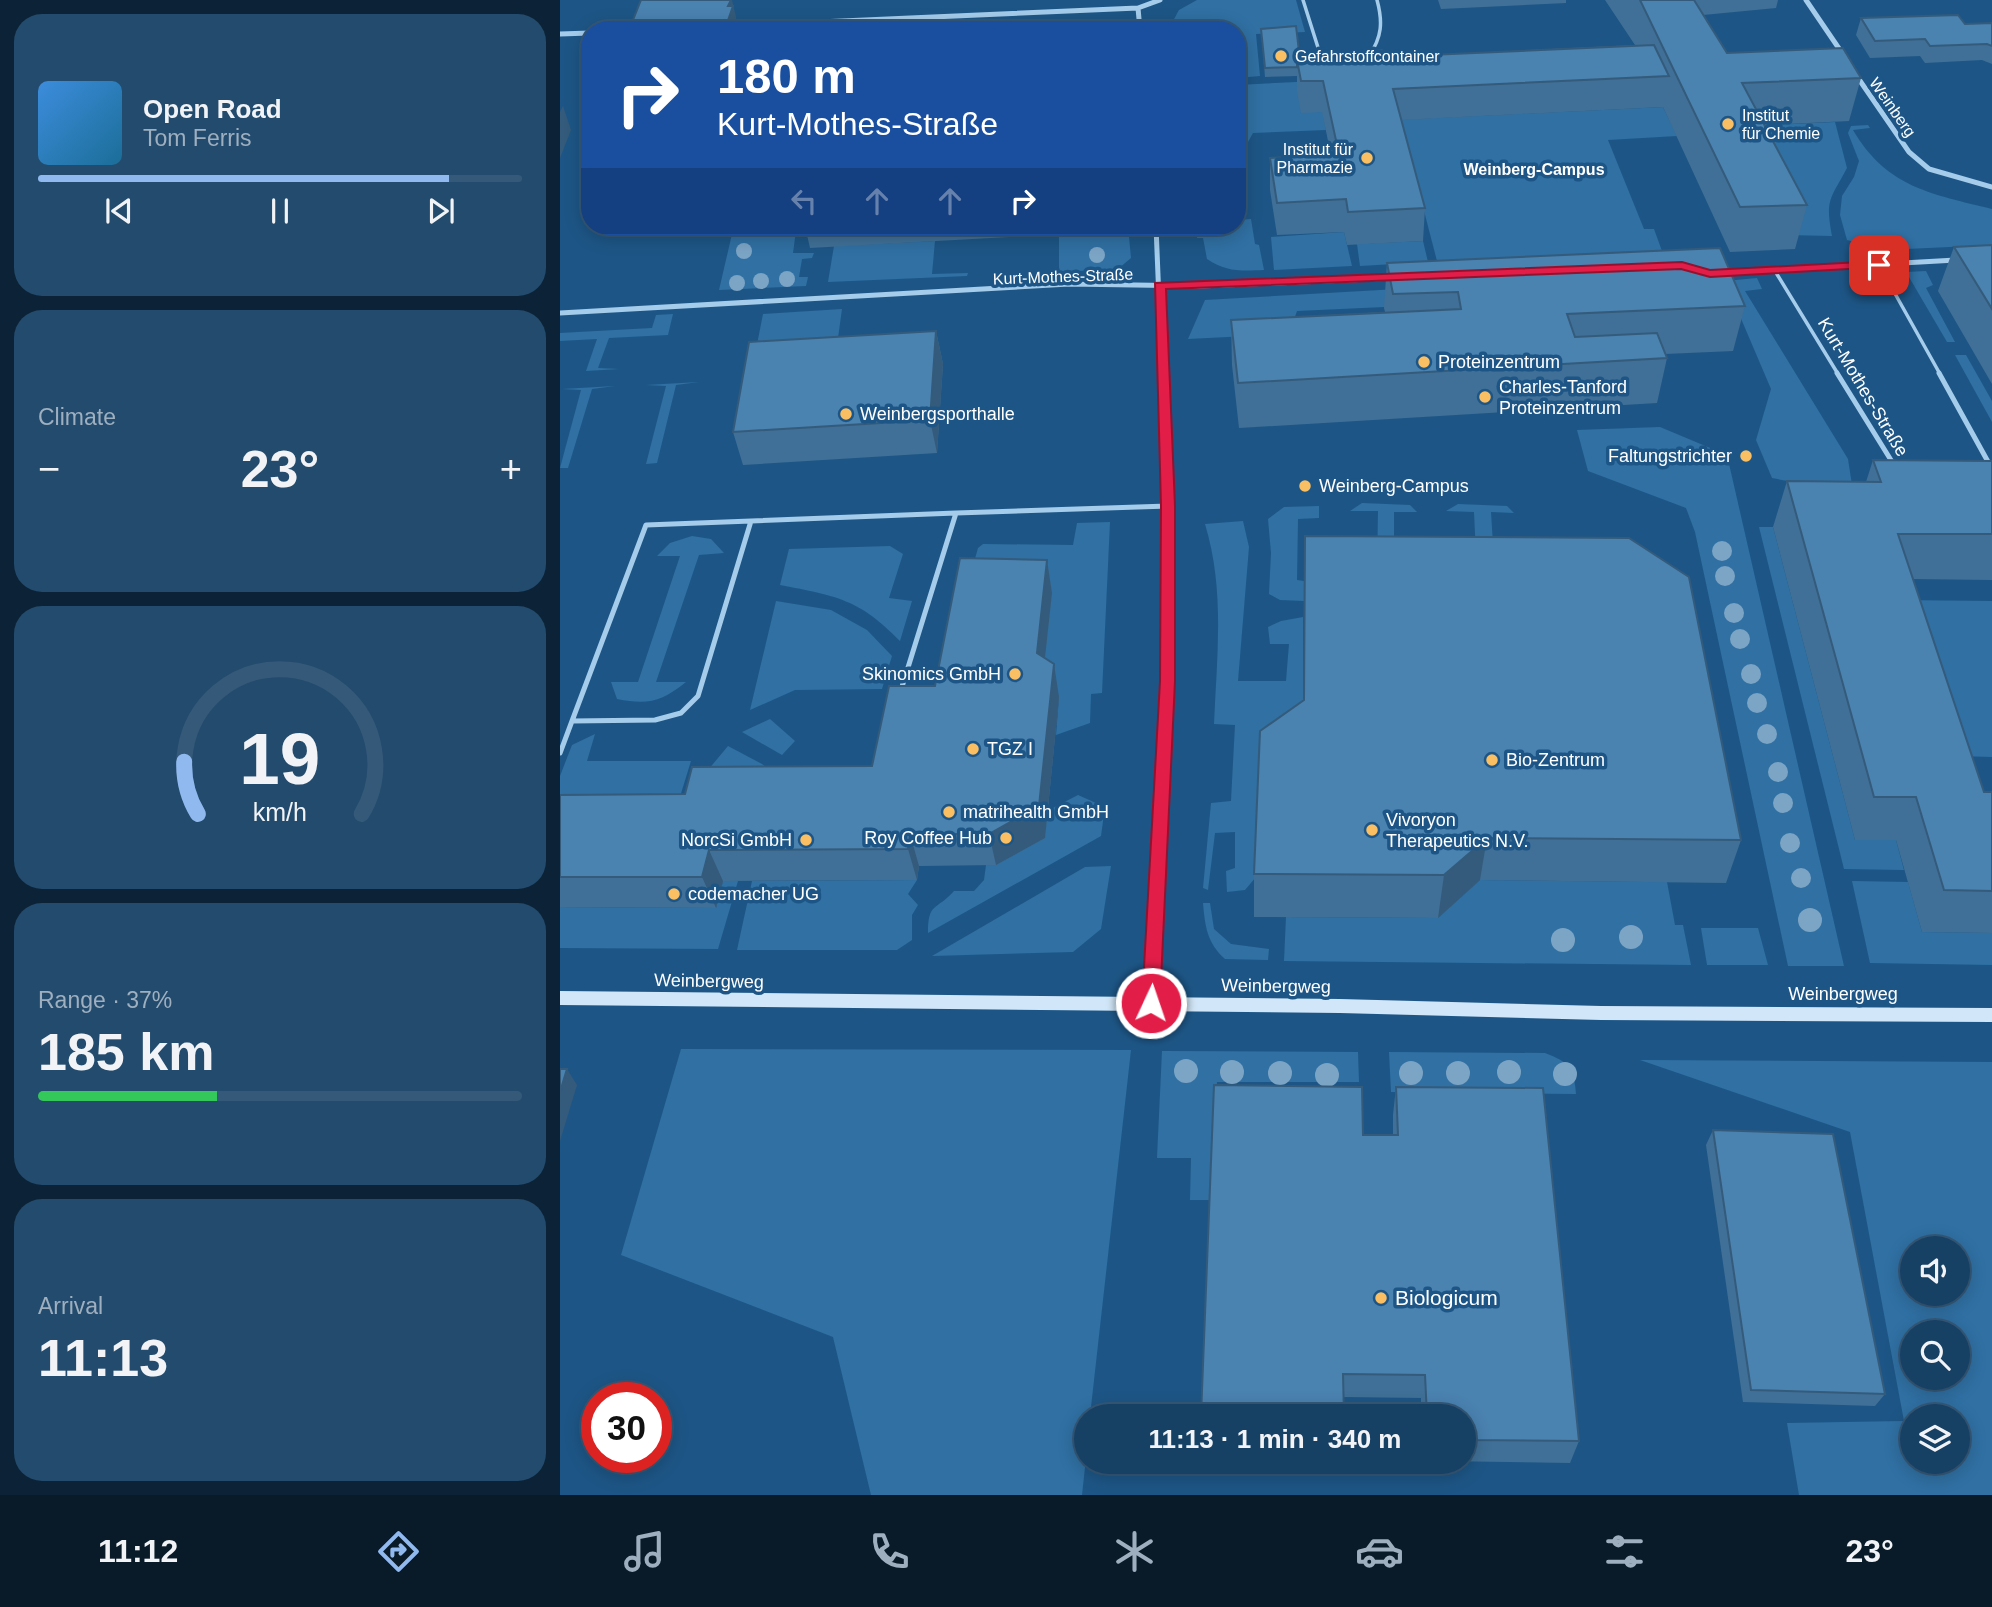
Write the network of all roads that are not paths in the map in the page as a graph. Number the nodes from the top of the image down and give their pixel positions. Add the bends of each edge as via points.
1 (1160, 0) edge
2 (1303, 0) edge
3 (1377, 0) edge
4 (1806, 0) edge
5 (1138, 8) junction
6 (835, 21) edge
7 (1139, 21) edge
8 (581, 33) edge
9 (560, 34) edge
10 (1846, 60) edge
11 (1365, 62) edge
12 (1323, 63) edge
13 (1853, 70) edge
14 (1992, 187) edge
15 (1157, 235) edge
16 (1967, 260) edge
17 (1879, 265) junction
18 (1775, 271) junction
19 (1718, 273) edge
20 (1406, 278) edge
21 (1160, 286) junction
22 (560, 313) edge
23 (1988, 460) junction
24 (1982, 467) edge
25 (1992, 469) edge
26 (1898, 471) edge
27 (1168, 506) junction
28 (956, 513) junction
29 (751, 521) junction
30 (897, 702) edge
31 (572, 721) junction
32 (560, 753) edge
33 (560, 998) edge
34 (1151, 1003) junction
35 (1992, 1015) edge

1 - 5 street
2 - 12 lane
3 - 11 lane via 1383,30
4 - 10 street
5 - 6 street
5 - 7 street
8 - 9 street
13 - 14 street, Weinberg via 1909,152 1929,169
15 - 21 street
16 - 17 street
17 - 18 street
17 - 23 lane
18 - 19 street
18 - 26 lane, Kurt-Mothes-Straße
20 - 21 street, Kurt-Mothes-Straße
21 - 22 street, Kurt-Mothes-Straße via 1069,284
21 - 27 street
23 - 24 lane
23 - 25 lane
27 - 28 lane
27 - 34 street via 1168,681
28 - 29 lane
28 - 30 lane
29 - 31 lane via 646,525
29 - 31 lane via 698,696 681,713 655,720
31 - 32 lane
33 - 34 street, Weinbergweg
34 - 35 street, Weinbergweg via 1601,1013

